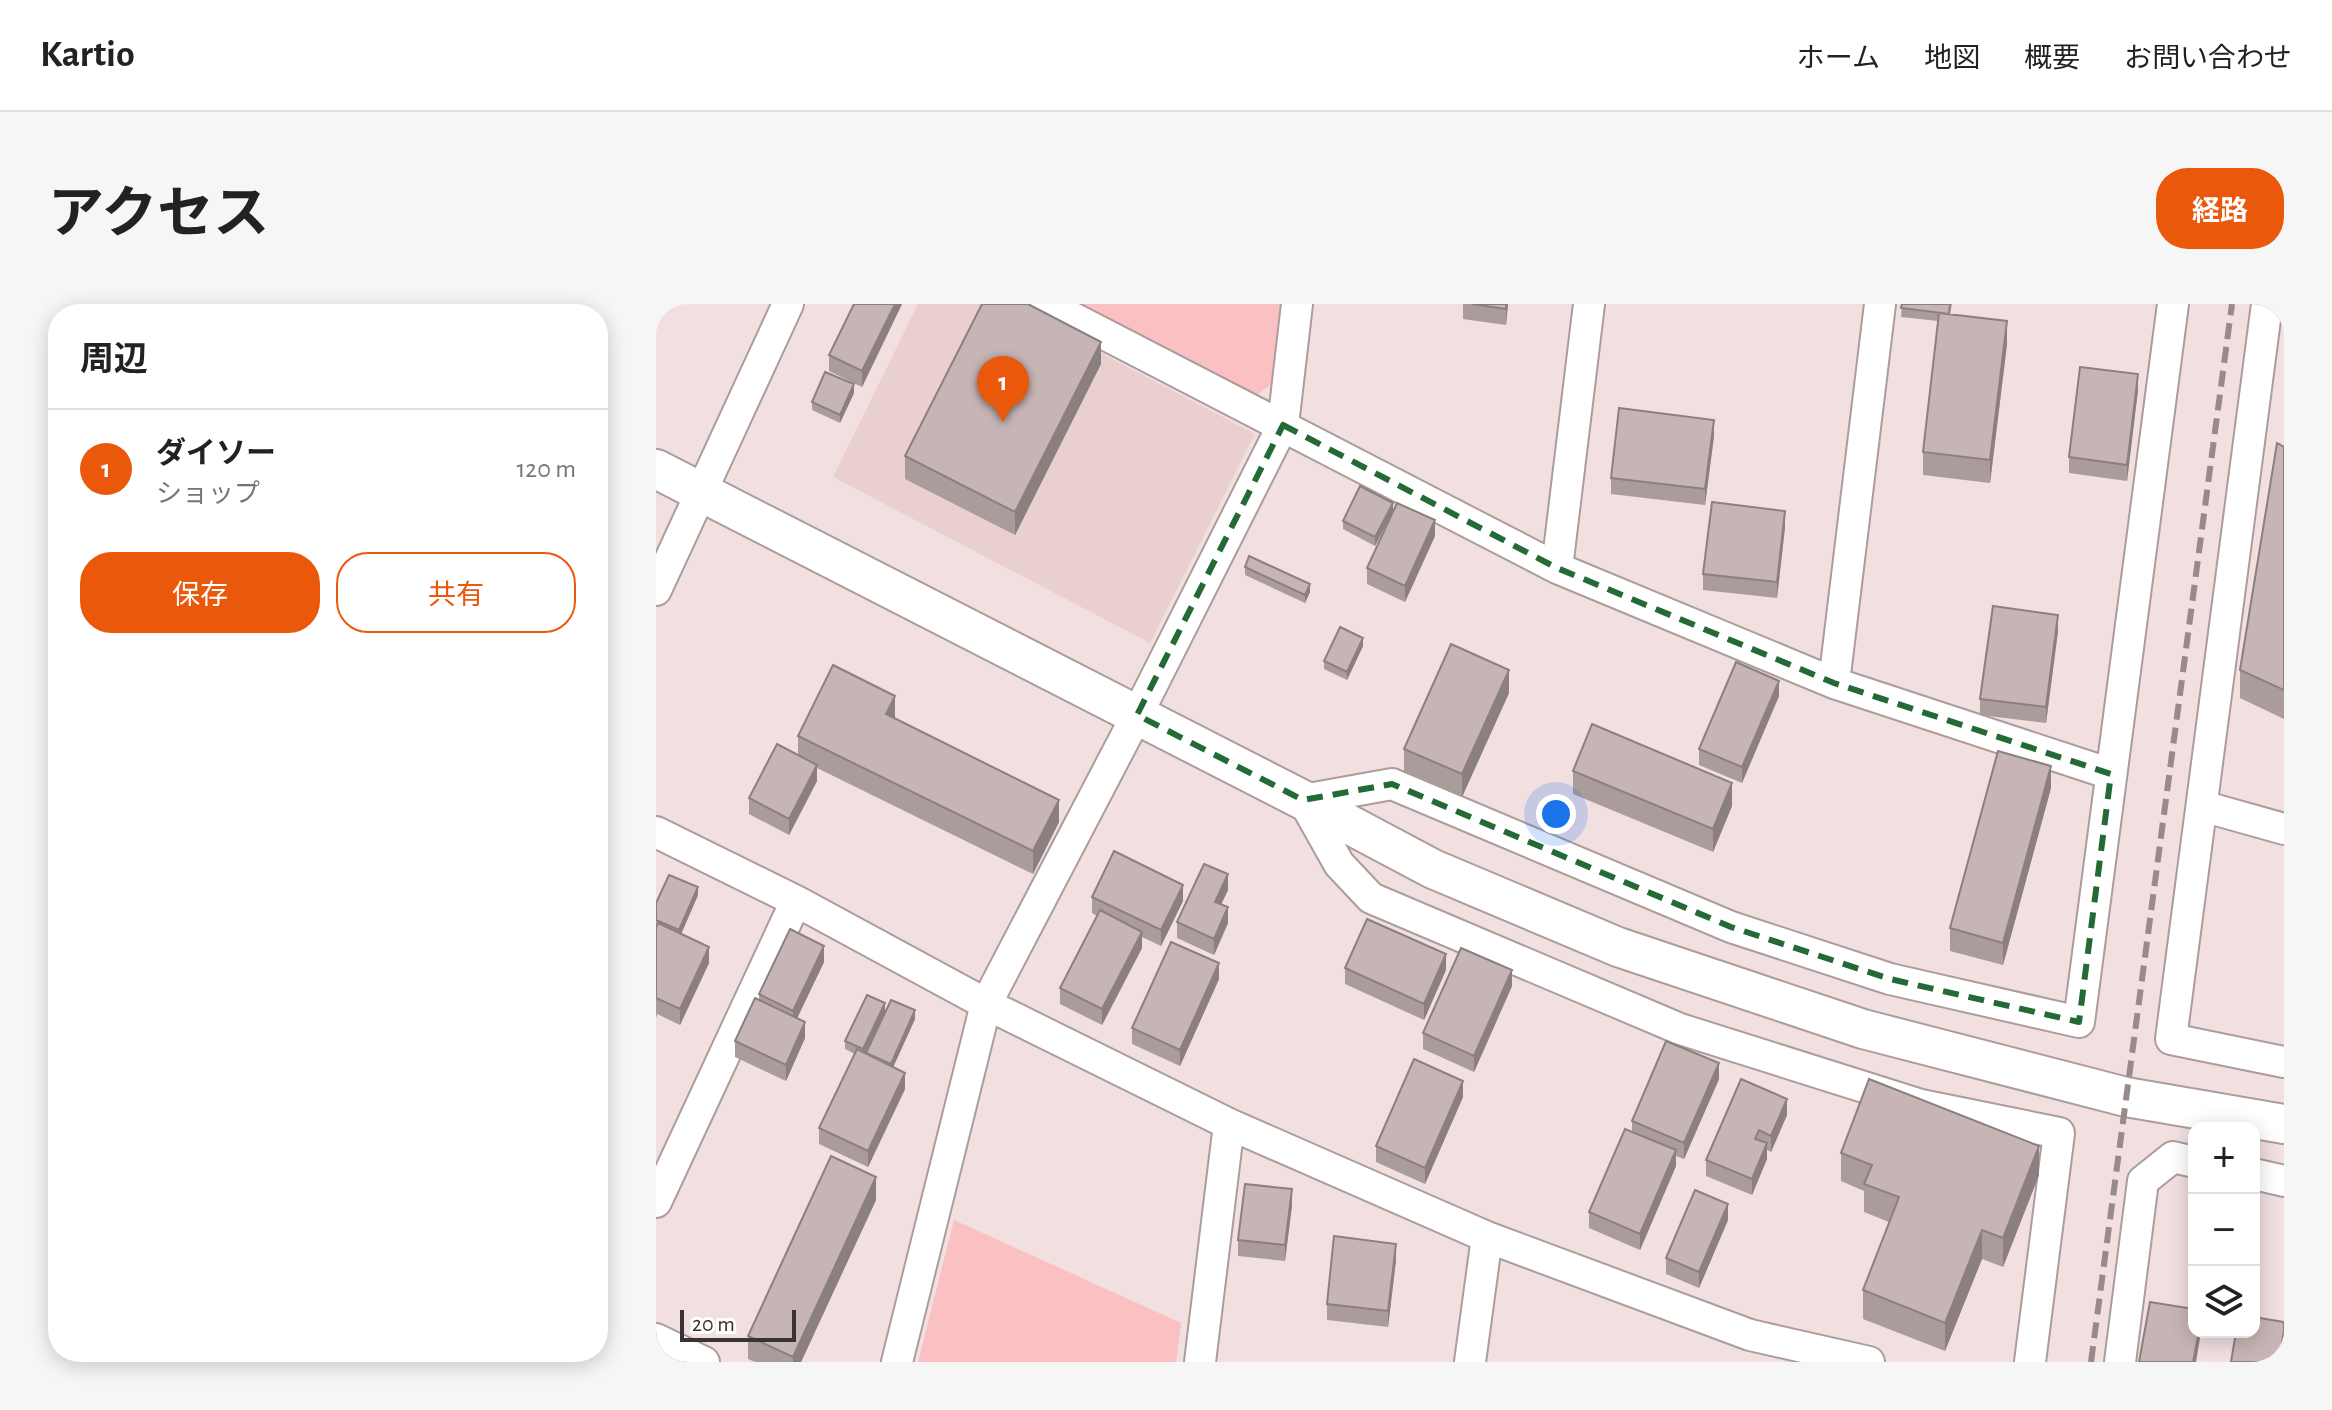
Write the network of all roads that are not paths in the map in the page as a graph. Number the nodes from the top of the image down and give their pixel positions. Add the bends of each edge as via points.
1 (788, 304) edge
2 (1046, 304) edge
3 (1297, 304) edge
4 (1589, 304) edge
5 (1880, 304) edge
6 (2173, 304) edge
7 (2273, 308) edge
8 (1283, 425) junction
9 (656, 469) edge
10 (701, 492) junction
11 (1557, 568) junction
12 (656, 590) edge
13 (1834, 683) junction
14 (1137, 715) junction
15 (2111, 774) junction
16 (1303, 800) junction
17 (2202, 806) junction
18 (2284, 829) edge
19 (656, 832) edge
20 (796, 901) junction
21 (986, 1004) junction
22 (2284, 1062) edge
23 (1229, 1124) junction
24 (2284, 1124) edge
25 (2188, 1161) edge
26 (2260, 1175) edge
27 (2284, 1181) edge
28 (656, 1202) edge
29 (1487, 1237) junction
30 (656, 1339) edge
31 (1748, 1349) edge
32 (704, 1362) edge
33 (897, 1362) edge
34 (1200, 1362) edge
35 (1470, 1362) edge
36 (1869, 1362) edge
37 (2030, 1362) edge
38 (2120, 1362) edge

1 - 10 street
2 - 8 street
3 - 8 street
4 - 11 street
5 - 13 street
6 - 15 street
7 - 17 street
8 - 11 street
8 - 14 street
9 - 10 street
10 - 12 street
10 - 14 street
11 - 13 street
13 - 15 street
14 - 16 street
14 - 21 street
15 - 16 street via 2079,1022 1890,979 1731,927 1392,784
16 - 24 street via 1433,869 1618,947 1863,1029 2126,1097
16 - 37 street via 1339,864 1371,898 1680,1029 1921,1105 2059,1133
17 - 18 street
17 - 22 street via 2171,1039
19 - 20 street
20 - 21 street
20 - 28 street
21 - 23 street
21 - 33 street
23 - 29 street
23 - 34 street
25 - 38 street via 2173,1157 2143,1181
26 - 27 street
29 - 31 street
29 - 35 street
30 - 32 street
31 - 36 street

